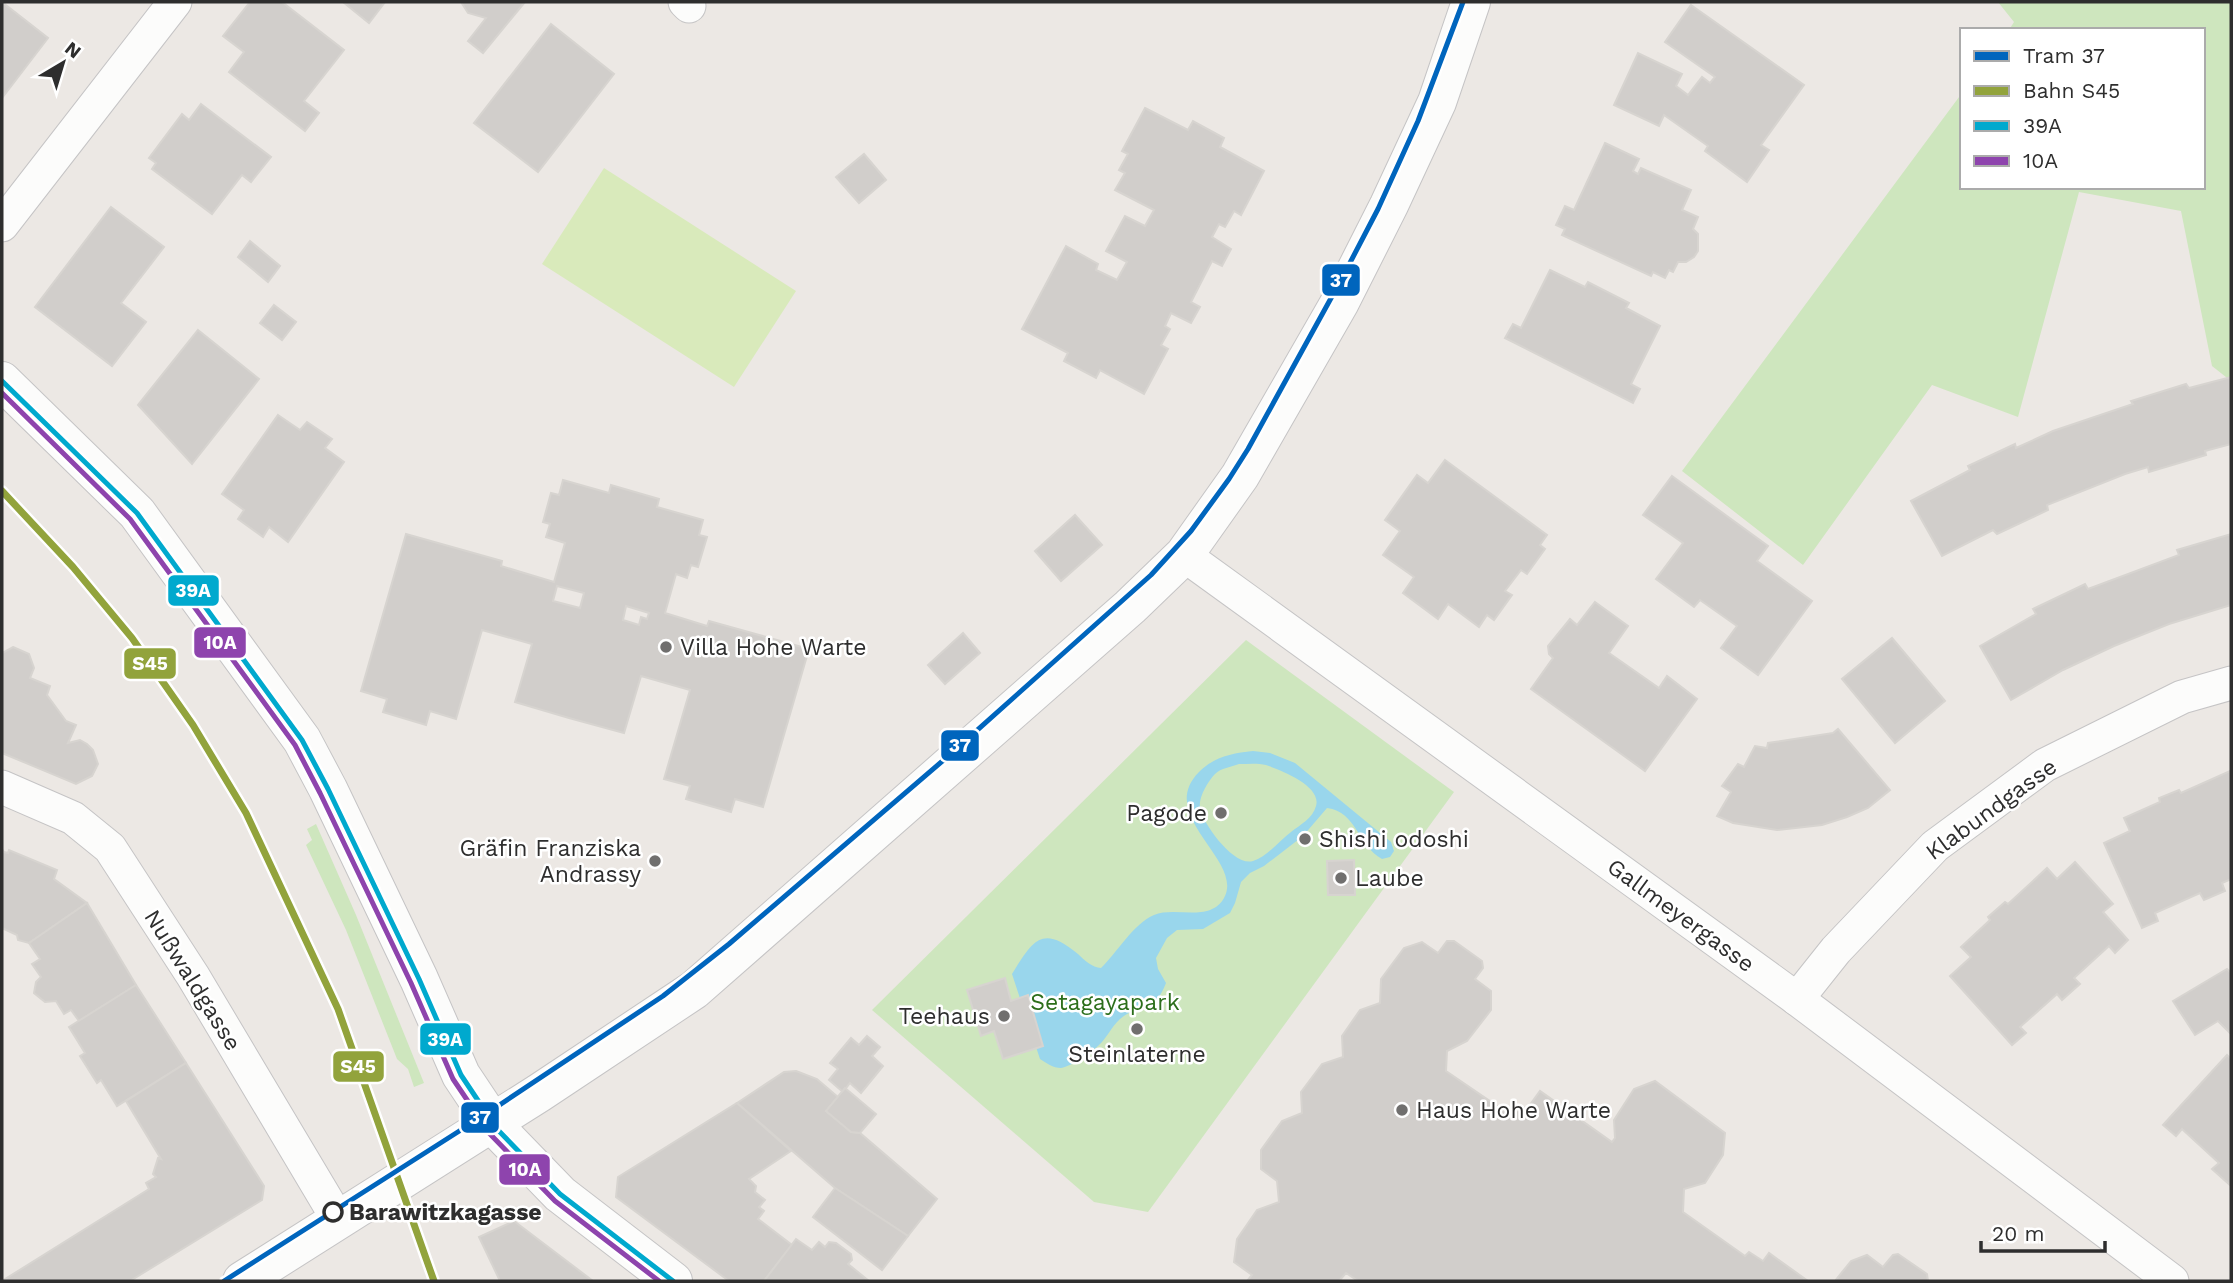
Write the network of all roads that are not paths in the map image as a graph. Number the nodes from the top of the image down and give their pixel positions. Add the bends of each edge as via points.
1 (175, 2) edge
2 (1471, 2) edge
3 (2, 225) edge
4 (2, 381) edge
5 (1184, 555) junction
6 (2231, 683) edge
7 (2, 787) edge
8 (1797, 999) junction
9 (492, 1122) junction
10 (348, 1215) junction
11 (242, 1281) edge
12 (673, 1281) edge
13 (2172, 1281) edge

1 - 3 street
2 - 5 street via 1437,102 1340,302 1240,476
4 - 9 street via 137,513 302,740 461,1074
5 - 8 street, Gallmeyergasse
5 - 9 street via 694,990
6 - 8 street, Klabundgasse via 2182,697 2045,765 1935,846 1836,950
7 - 10 street, Nußwaldgasse via 73,818 110,848
8 - 13 street, Gallmeyergasse
9 - 10 street
9 - 12 street via 560,1194
10 - 11 street

